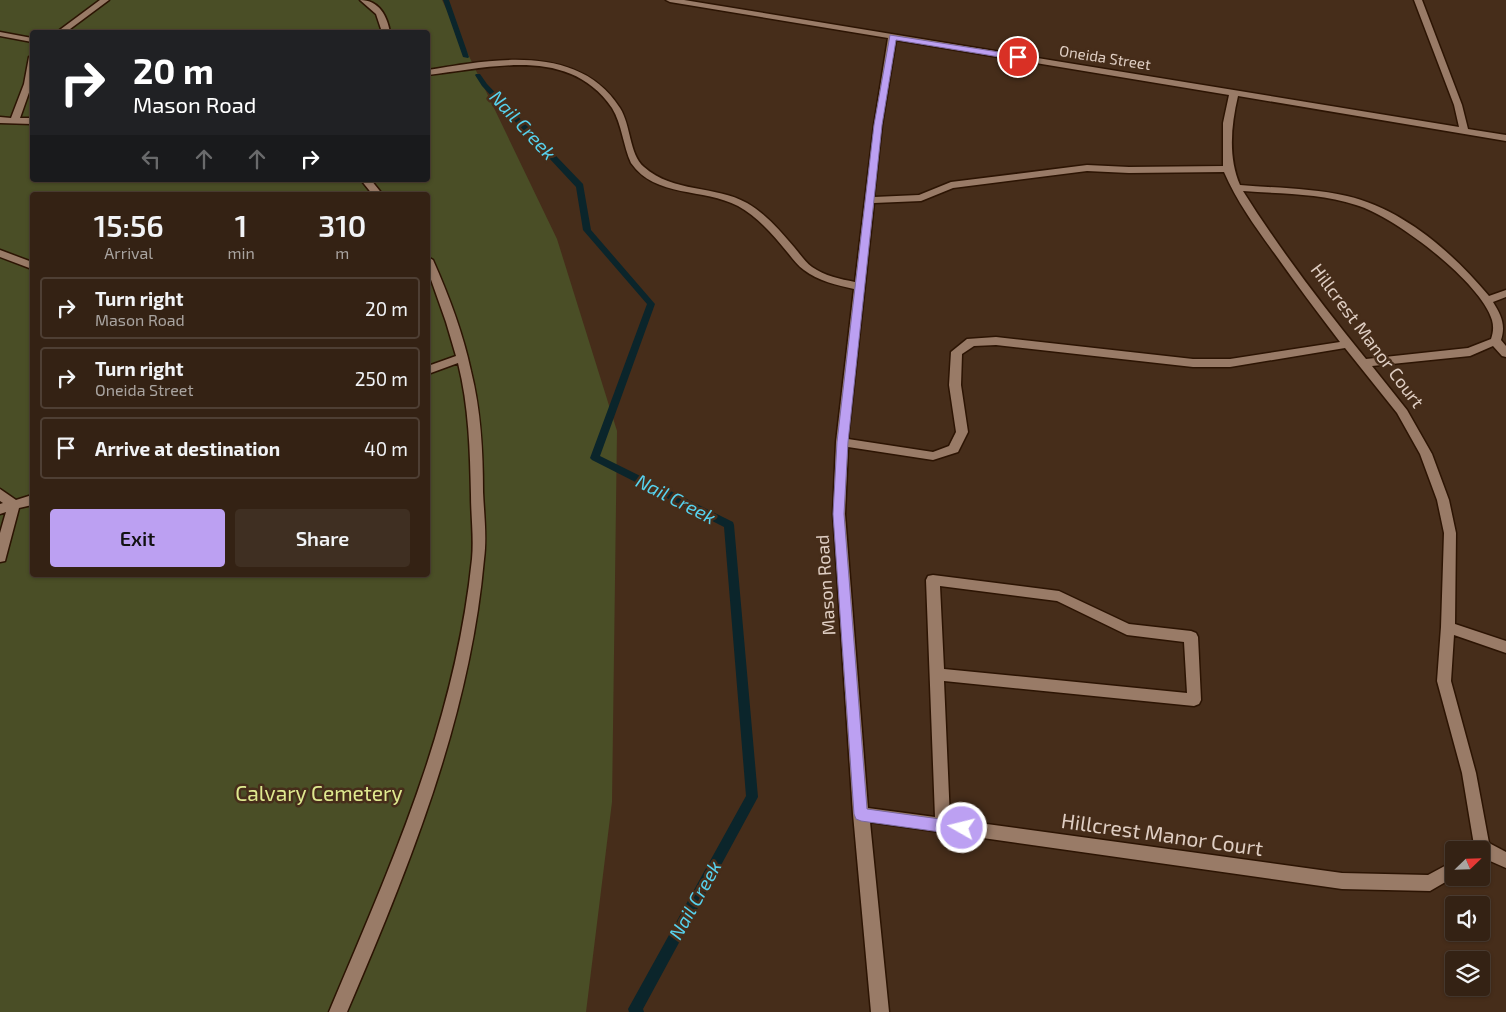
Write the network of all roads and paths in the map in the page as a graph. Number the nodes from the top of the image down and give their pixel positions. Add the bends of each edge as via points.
1 (105, 0) edge
2 (364, 0) edge
3 (674, 0) edge
4 (1418, 0) edge
5 (64, 30) edge
6 (385, 30) edge
7 (0, 34) edge
8 (892, 37) junction
9 (30, 40) edge
10 (30, 72) edge
11 (430, 73) edge
12 (1234, 93) junction
13 (0, 120) edge
14 (14, 120) junction
15 (30, 121) edge
16 (1464, 131) junction
17 (1506, 138) edge
18 (1228, 169) junction
19 (368, 182) edge
20 (1236, 188) junction
21 (376, 192) edge
22 (870, 200) junction
23 (0, 253) edge
24 (30, 265) edge
25 (430, 265) edge
26 (860, 287) junction
27 (1506, 293) edge
28 (1486, 301) junction
29 (1495, 342) junction
30 (1349, 344) junction
31 (1506, 353) edge
32 (461, 358) junction
33 (1365, 363) junction
34 (430, 369) edge
35 (842, 442) junction
36 (0, 494) edge
37 (30, 501) edge
38 (14, 505) junction
39 (0, 509) edge
40 (0, 557) edge
41 (1448, 628) junction
42 (1506, 647) edge
43 (937, 674) junction
44 (861, 814) junction
45 (943, 826) junction
46 (1479, 841) edge
47 (1490, 853) edge
48 (1506, 860) edge
49 (1445, 874) edge
50 (338, 1012) edge
51 (880, 1012) edge

1 - 5 street
2 - 6 street via 380,13
3 - 8 street, Oneida Street
4 - 16 street via 1458,105
7 - 9 street
8 - 12 street, Oneida Street
8 - 22 street, Mason Road
10 - 14 street
11 - 26 street via 518,62 554,66 583,76 604,91 618,109 637,166 652,179 735,202 764,220 807,268 832,280
12 - 16 street, Oneida Street
12 - 18 street, Hillcrest Manor Court via 1227,123
13 - 14 street
14 - 15 street
16 - 17 street, Oneida Street
18 - 20 street, Hillcrest Manor Court
18 - 22 street via 1086,168 951,185 921,198
19 - 21 street
20 - 28 street via 1318,193 1364,204 1394,219 1444,255
20 - 30 street, Hillcrest Manor Court via 1262,230
22 - 26 street, Mason Road
23 - 24 street
25 - 32 street
26 - 35 street, Mason Road
27 - 28 street
28 - 29 street via 1496,317 1499,333
29 - 31 street
29 - 33 street via 1470,352
30 - 33 street, Hillcrest Manor Court
30 - 35 street via 1230,363 1193,363 996,340 970,342 957,352 955,385 962,432 954,450 933,456
32 - 34 street
32 - 50 street via 477,438 478,558 466,641 447,724 418,815
33 - 41 street, Hillcrest Manor Court via 1401,410 1426,454 1443,500 1450,534
35 - 44 street, Mason Road via 839,514
36 - 38 street
37 - 38 street
38 - 39 street
38 - 40 street
41 - 42 street
41 - 46 street, Hillcrest Manor Court via 1444,680 1469,773
43 - 43 street via 933,580 1059,596 1127,629 1192,637 1194,700
43 - 45 street
44 - 45 street, Hillcrest Manor Court
44 - 51 street, Mason Road
45 - 49 street, Hillcrest Manor Court via 1342,881 1430,883
47 - 48 street

